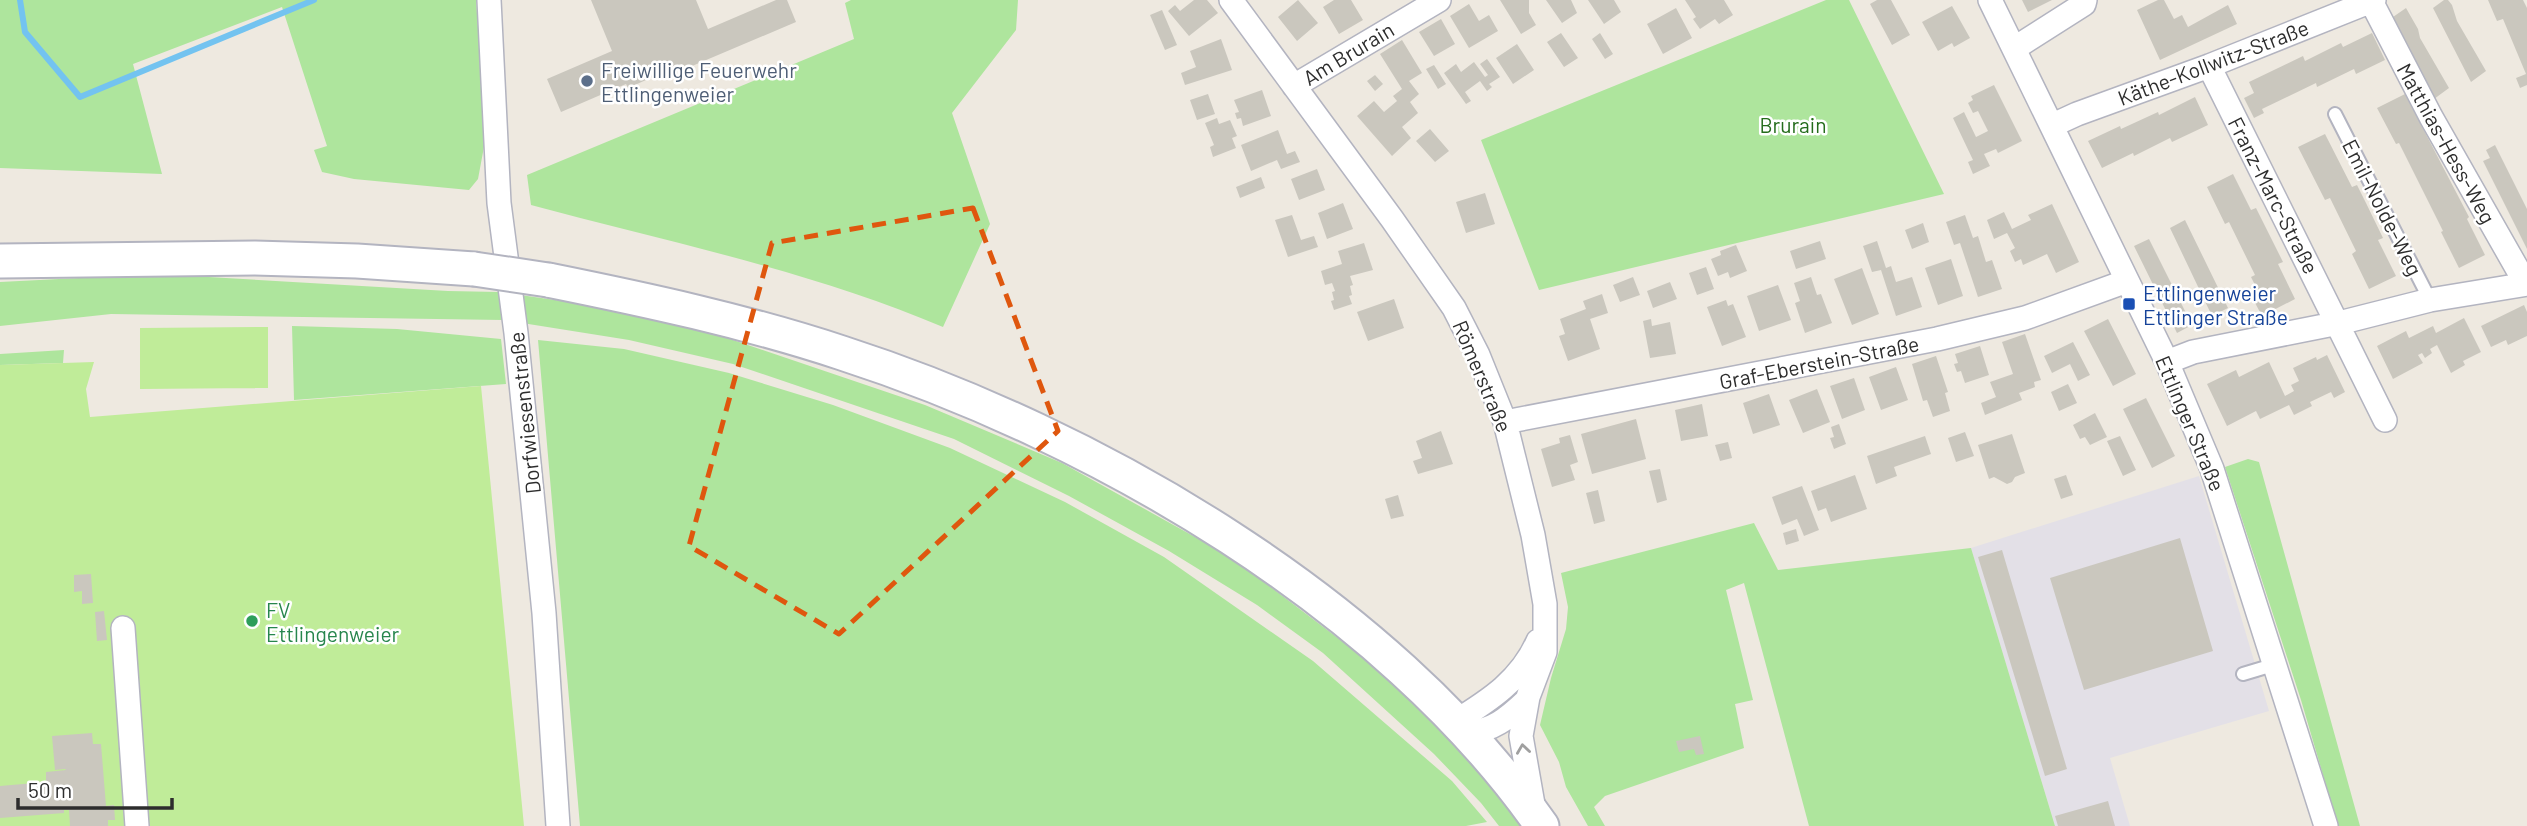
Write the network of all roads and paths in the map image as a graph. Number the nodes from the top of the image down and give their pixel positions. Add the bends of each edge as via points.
1 (489, 0) edge
2 (1231, 0) edge
3 (1439, 0) edge
4 (1990, 0) edge
5 (2085, 0) edge
6 (2372, 1) edge
7 (2015, 48) junction
8 (2209, 66) junction
9 (1294, 86) junction
10 (2335, 114) dead end
11 (2053, 125) junction
12 (0, 261) edge
13 (2127, 281) junction
14 (2526, 284) edge
15 (2430, 300) junction
16 (2339, 323) junction
17 (2167, 362) junction
18 (2385, 420) dead end
19 (1505, 422) junction
20 (1545, 622) junction
21 (123, 628) dead end
22 (2273, 665) junction
23 (2243, 674) dead end
24 (1527, 700) junction
25 (1461, 726) junction
26 (1538, 821) edge
27 (137, 826) edge
28 (558, 826) edge
29 (2326, 826) edge

1 - 28 street, Dorfwiesenstraße via 499,203 542,599
2 - 9 street, Römerstraße
3 - 9 street, Am Brurain
4 - 7 street, Ettlinger Straße
5 - 7 street
6 - 8 street, Käthe-Kollwitz-Straße
6 - 14 street, Matthias-Hess-Weg
7 - 11 street, Ettlinger Straße
8 - 11 street, Käthe-Kollwitz-Straße
8 - 16 street, Franz-Marc-Straße
9 - 19 street, Römerstraße via 1454,308
10 - 15 lane, Emil-Nolde-Weg
11 - 13 street, Ettlinger Straße
12 - 25 main road, Römerstraße, bridge via 255,258 474,270 548,279 691,310 843,353 1014,420 1177,506 1283,574 1413,678
13 - 17 street, Ettlinger Straße
13 - 19 street, Graf-Eberstein-Straße via 2025,318 1950,336
14 - 15 street
15 - 16 street
16 - 17 street via 2193,352
16 - 18 street, Franz-Marc-Straße
17 - 22 street, Ettlinger Straße via 2221,494
19 - 20 street, Römerstraße via 1535,548
20 - 24 street, Römerstraße via 1545,652
20 - 25 street via 1519,673
21 - 27 street
22 - 23 lane
22 - 29 street, Ettlinger Straße
24 - 25 street via 1490,729 1479,733
26 -> 24 street, Römerstraße via 1521,736
25 - 26 main road, Römerstraße

